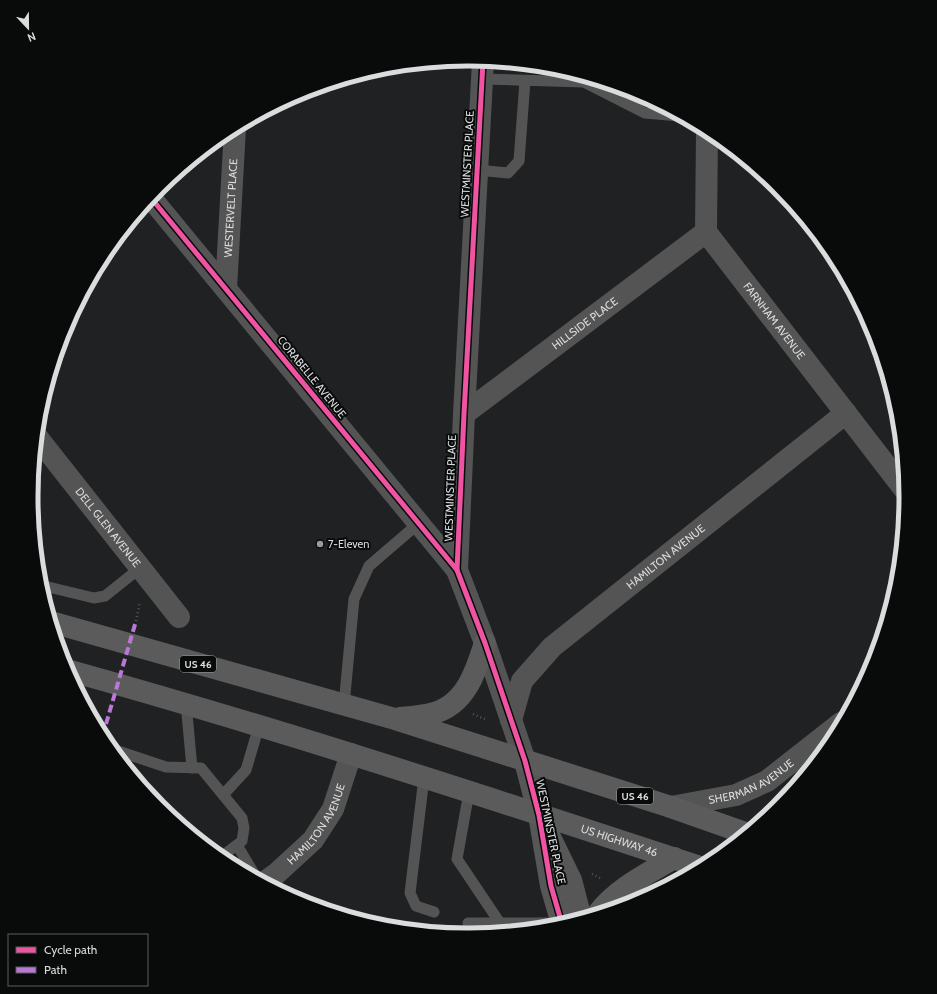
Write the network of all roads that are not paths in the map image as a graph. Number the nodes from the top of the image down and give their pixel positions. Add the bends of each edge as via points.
1 (483, 70) edge
2 (524, 80) junction
3 (583, 82) edge
4 (585, 82) edge
5 (666, 115) edge
6 (235, 136) edge
7 (707, 138) edge
8 (477, 170) junction
9 (155, 203) edge
10 (706, 232) junction
11 (226, 289) junction
12 (846, 413) junction
13 (464, 414) junction
14 (42, 443) edge
15 (898, 481) edge
16 (419, 523) junction
17 (140, 568) junction
18 (457, 570) junction
19 (48, 587) edge
20 (179, 617) dead end
21 (58, 624) edge
22 (485, 643) junction
23 (76, 672) edge
24 (186, 703) junction
25 (344, 705) junction
26 (395, 719) junction
27 (511, 720) junction
28 (259, 726) junction
29 (827, 734) edge
30 (122, 752) edge
31 (351, 754) junction
32 (525, 761) junction
33 (192, 768) junction
34 (424, 778) junction
35 (469, 792) junction
36 (223, 794) junction
37 (671, 807) junction
38 (539, 815) junction
39 (740, 831) edge
40 (237, 845) junction
41 (227, 853) edge
42 (674, 858) junction
43 (693, 865) edge
44 (251, 869) edge
45 (270, 879) edge
46 (604, 906) edge
47 (434, 912) dead end
48 (580, 913) edge
49 (560, 917) edge
50 (468, 923) dead end
51 (499, 927) edge
52 (501, 927) edge

1 - 2 lane
1 - 8 street, WESTMINSTER PLACE
2 - 3 lane
2 - 8 lane via 519,161 508,172
4 - 5 lane via 645,112
6 - 11 street, WESTERVELT PLACE
7 - 10 street
8 - 13 street, WESTMINSTER PLACE
9 - 11 street, CORABELLE AVENUE
10 - 12 street, FARNHAM AVENUE
10 - 13 street, HILLSIDE PLACE
11 - 16 street, CORABELLE AVENUE
12 - 15 street, FARNHAM AVENUE
12 - 27 street, HAMILTON AVENUE via 552,646 522,681
13 - 18 street, WESTMINSTER PLACE
14 - 17 street, DELL GLEN AVENUE
16 - 18 street, CORABELLE AVENUE
16 - 25 lane via 370,566 354,599
17 - 19 lane via 105,596 94,598
17 - 20 street, DELL GLEN AVENUE
18 - 22 street, WESTMINSTER PLACE
21 - 25 highway, US 46
22 - 26 highway via 467,689 453,704 435,713
22 - 27 street, WESTMINSTER PLACE
23 - 24 highway, US HIGHWAY 46
24 - 28 highway, US HIGHWAY 46
24 - 33 lane
25 - 26 highway, US 46
26 - 32 highway, US 46
27 - 32 street, WESTMINSTER PLACE
28 - 31 highway, US HIGHWAY 46
28 - 36 lane via 246,770
29 - 37 street, SHERMAN AVENUE via 768,781 736,795
30 - 33 lane via 166,767
31 - 34 highway, US HIGHWAY 46
31 - 45 street, HAMILTON AVENUE via 333,809 313,840
32 - 37 highway, US 46
32 - 38 street, WESTMINSTER PLACE
33 - 36 lane via 201,768
34 - 35 highway, US HIGHWAY 46
34 - 47 lane via 410,892 416,906
35 - 38 highway, US HIGHWAY 46
35 - 52 lane via 457,859
36 - 40 lane via 242,818 242,841
37 - 39 highway, US 46
38 - 42 highway, US HIGHWAY 46
38 - 48 street, WESTMINSTER PLACE via 571,880
38 - 49 street, WESTMINSTER PLACE via 551,886
40 - 41 lane
40 - 44 lane
42 - 43 highway, US HIGHWAY 46
42 - 46 highway via 632,883
50 - 51 lane

